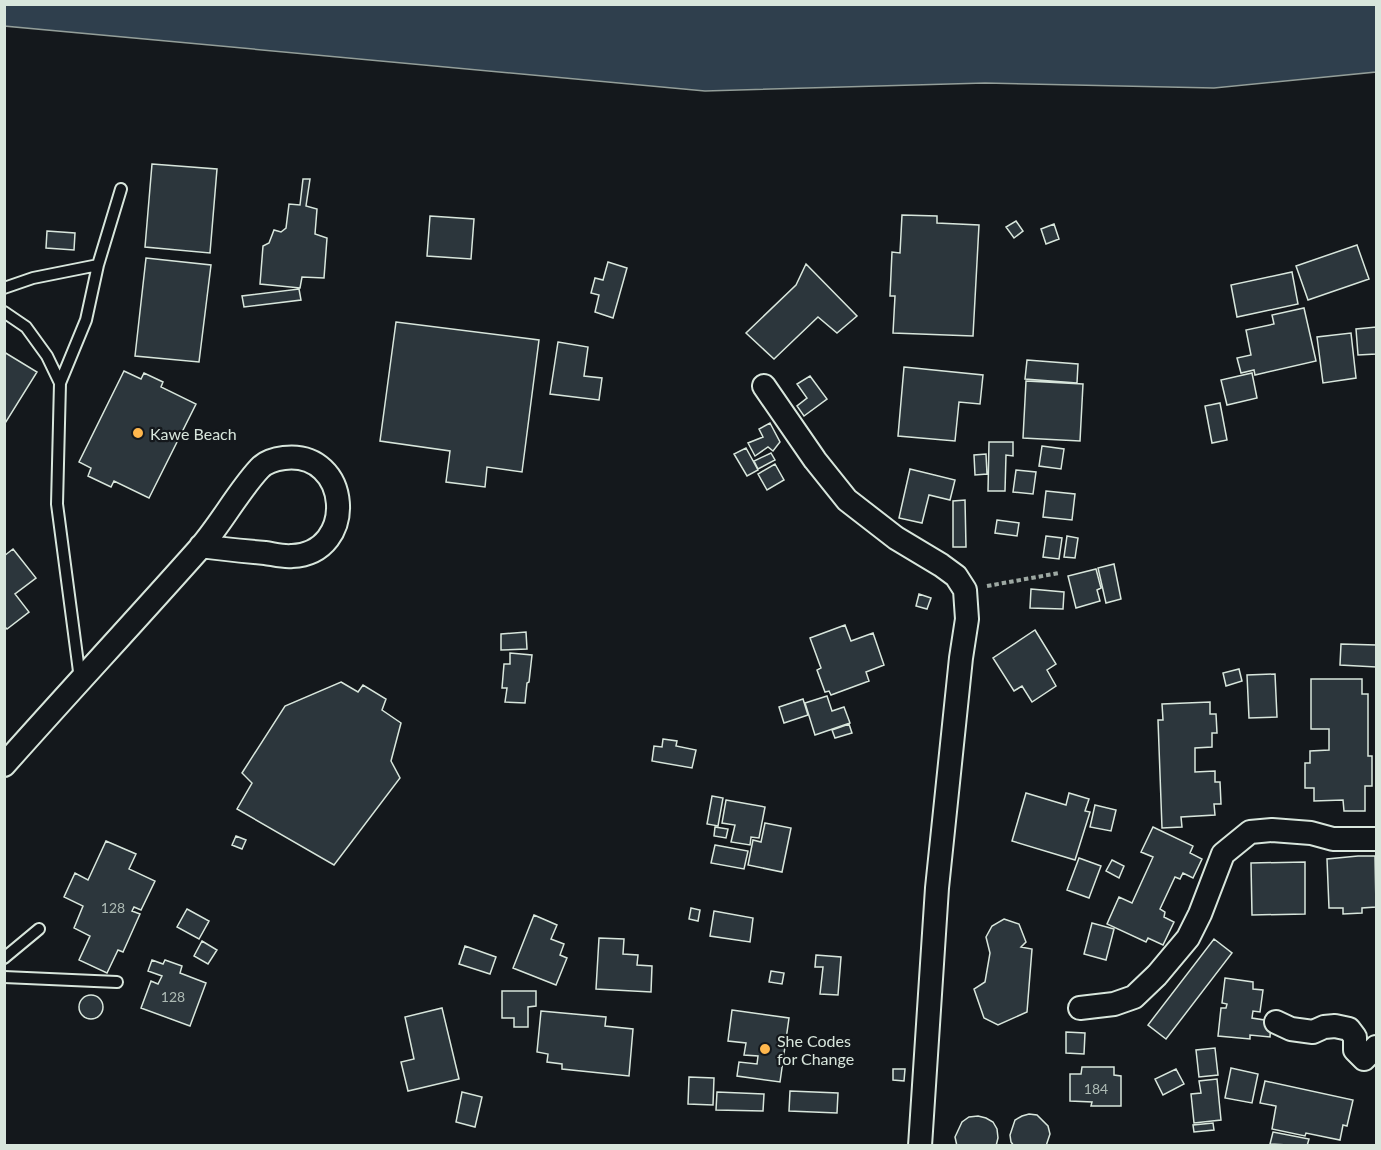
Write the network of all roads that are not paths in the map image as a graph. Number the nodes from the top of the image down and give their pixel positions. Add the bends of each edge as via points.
1 (122, 189) dead end
2 (98, 265) junction
3 (4, 288) edge
4 (4, 312) edge
5 (60, 383) junction
6 (764, 386) dead end
7 (201, 546) junction
8 (80, 679) junction
9 (4, 765) edge
10 (1377, 838) edge
11 (39, 929) dead end
12 (4, 958) edge
13 (4, 976) edge
14 (117, 982) dead end
15 (1080, 1008) dead end
16 (1276, 1022) dead end
17 (1377, 1047) edge
18 (920, 1146) edge

1 - 2 lane
2 - 3 lane
2 - 5 lane via 86,320
4 - 5 lane via 26,327
5 - 8 lane via 57,504
6 - 18 street via 847,500 896,538 956,576 965,590 967,619 937,888
7 - 7 street via 292,556 308,553 333,531 339,515 339,498 333,483 323,469 308,461 276,459 261,467
7 - 8 street
8 - 9 street
10 - 15 street via 1333,839 1311,833 1250,832 1223,854 1188,938 1157,975 1134,997
11 - 12 lane
13 - 14 lane
16 - 17 street via 1313,1032 1335,1026 1349,1029 1355,1037 1355,1050 1365,1059

